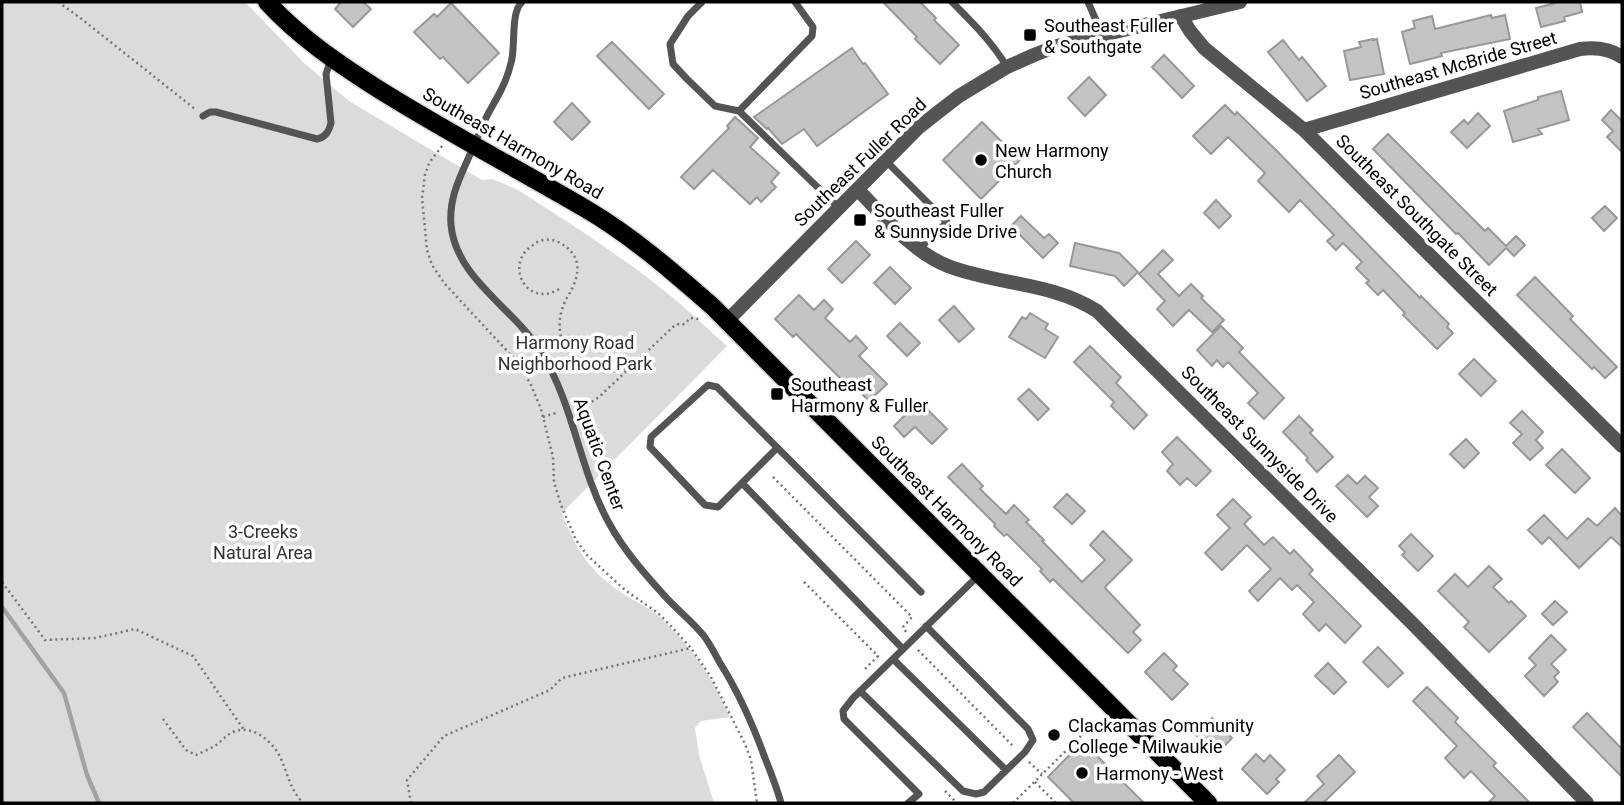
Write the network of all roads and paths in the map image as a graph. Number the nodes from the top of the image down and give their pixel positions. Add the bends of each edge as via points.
1 (58, 2) edge
2 (267, 2) edge
3 (522, 2) edge
4 (702, 2) edge
5 (795, 2) edge
6 (952, 2) edge
7 (1088, 2) edge
8 (1240, 2) edge
9 (1181, 16) junction
10 (1102, 35) junction
11 (1622, 57) edge
12 (331, 59) junction
13 (1007, 68) junction
14 (739, 111) junction
15 (203, 116) joint
16 (1304, 130) junction
17 (453, 133) junction
18 (474, 145) junction
19 (886, 161) junction
20 (858, 190) junction
21 (839, 209) junction
22 (919, 249) junction
23 (559, 289) dead end
24 (699, 319) dead end
25 (727, 321) junction
26 (629, 368) junction
27 (567, 409) junction
28 (543, 417) junction
29 (1622, 446) edge
30 (777, 448) junction
31 (773, 477) dead end
32 (742, 483) junction
33 (980, 574) junction
34 (2, 582) edge
35 (804, 582) dead end
36 (921, 592) dead end
37 (926, 626) junction
38 (906, 632) dead end
39 (691, 648) junction
40 (881, 648) dead end
41 (903, 649) junction
42 (918, 649) dead end
43 (875, 654) junction
44 (893, 659) junction
45 (861, 673) dead end
46 (860, 691) junction
47 (1111, 706) junction
48 (163, 719) dead end
49 (244, 730) junction
50 (1014, 747) dead end
51 (1028, 761) dead end
52 (1006, 770) junction
53 (1042, 774) junction
54 (1035, 782) junction
55 (303, 803) edge
56 (411, 803) edge
57 (757, 803) edge
58 (781, 803) edge
59 (908, 803) edge
60 (1013, 803) edge
61 (1056, 803) edge
62 (1208, 803) edge
63 (1587, 803) edge

1 - 15 path
2 - 12 main road, Southeast Harmony Road
3 - 18 lane, Aquatic Center via 515,18 511,63
4 - 14 lane via 670,44 673,64 715,106
5 - 14 lane via 813,27 812,36
6 - 13 lane via 985,35
7 - 10 lane
8 - 9 street, Southeast Fuller Road
9 - 10 street, Southeast Fuller Road
9 - 16 street, Southeast Southgate Street via 1204,48
10 - 13 street, Southeast Fuller Road via 1057,46
11 - 16 street, Southeast McBride Street via 1599,48 1580,50
12 - 15 lane via 326,74 331,123 322,138 216,112
12 - 17 main road, Southeast Harmony Road
13 - 19 street, Southeast Fuller Road via 959,96
14 - 21 lane
16 - 29 street, Southeast Southgate Street
17 - 18 main road, Southeast Harmony Road
17 - 28 path via 425,174 422,198 427,250 445,284 520,365
18 - 25 main road, Southeast Harmony Road via 611,224
18 - 27 lane, Aquatic Center via 454,190 451,210 458,253 540,350
19 - 20 street, Southeast Fuller Road
19 - 22 lane via 947,222
20 - 21 street, Southeast Fuller Road
20 - 22 street, Southeast Sunnyside Drive
21 - 25 street, Southeast Fuller Road
22 - 63 street, Southeast Sunnyside Drive via 947,265 1053,291 1097,311
23 - 26 path via 542,295 523,282 520,259 537,242 561,243 576,258 577,280 563,305 559,327 567,351 594,371 613,373
24 - 26 path via 677,324
25 - 33 main road, Southeast Harmony Road
26 - 27 path via 599,397
27 - 28 path
27 - 58 lane, Aquatic Center via 594,494 610,524 631,556 705,637 751,720
28 - 39 path via 554,482 576,540
30 - 32 lane
30 - 32 lane via 717,387 708,385 651,437 650,447 705,505 718,507
30 - 36 lane
31 - 38 path via 912,617 903,627
32 - 41 lane
33 - 37 lane
33 - 47 main road, Southeast Harmony Road
34 - 49 path via 45,640 95,638 135,629 193,656
35 - 43 path
37 - 41 lane
37 - 52 lane via 1028,729 1033,740
39 - 56 path via 562,678 550,690 444,736 407,780
39 - 57 path via 745,744
40 - 43 path
41 - 44 lane
42 - 50 path
43 - 45 path via 878,656
44 - 46 lane
44 - 52 lane
46 - 52 lane via 963,791 984,792
46 - 59 lane via 847,704 844,719 919,793
47 - 53 path
47 - 62 main road, Southeast Harmony Road
48 - 49 path via 186,750 196,755
49 - 55 path via 271,741
51 - 53 path
53 - 54 path
54 - 60 path
54 - 61 path

